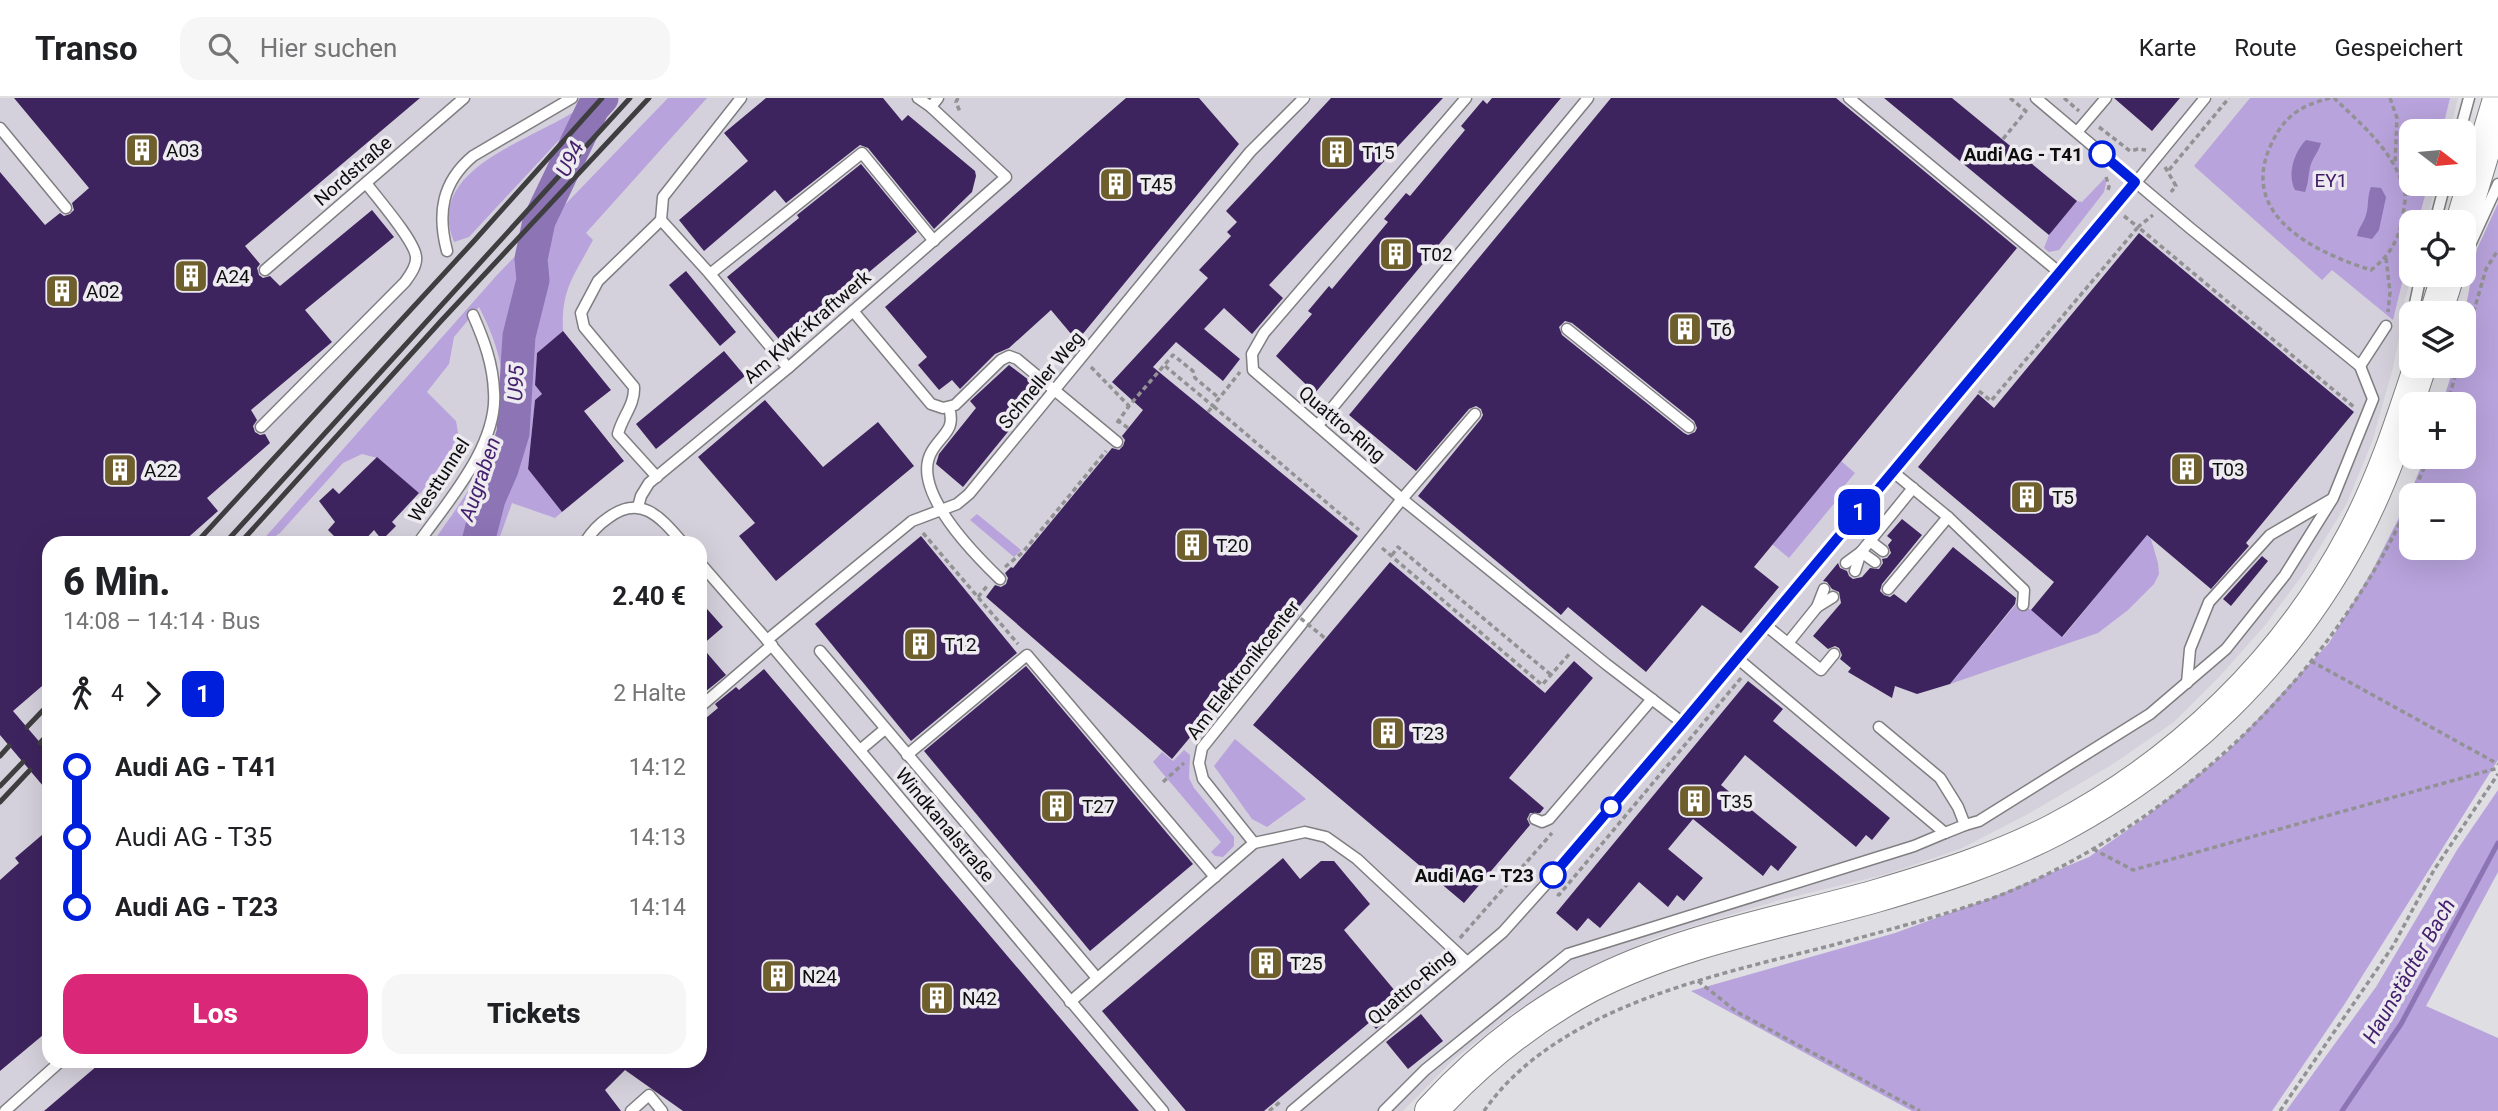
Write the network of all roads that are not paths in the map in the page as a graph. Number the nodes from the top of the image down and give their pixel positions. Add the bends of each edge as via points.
1 (464, 98) edge
2 (572, 98) edge
3 (741, 98) edge
4 (918, 98) edge
5 (938, 98) edge
6 (1304, 98) edge
7 (1466, 98) edge
8 (1588, 98) edge
9 (1849, 98) edge
10 (2106, 98) edge
11 (2204, 98) edge
12 (2469, 98) edge
13 (2042, 100) edge
14 (2498, 103) edge
15 (931, 107) junction
16 (2463, 119) edge
17 (0, 128) edge
18 (2077, 132) junction
19 (2135, 182) junction
20 (366, 183) junction
21 (2498, 184) edge
22 (66, 208) dead end
23 (2465, 210) edge
24 (661, 220) junction
25 (2476, 232) edge
26 (934, 241) junction
27 (447, 251) dead end
28 (265, 270) dead end
29 (2060, 273) junction
30 (710, 274) junction
31 (853, 311) junction
32 (473, 315) dead end
33 (2386, 326) road end
34 (1567, 329) dead end
35 (2360, 366) junction
36 (788, 368) junction
37 (2416, 378) edge
38 (1055, 391) junction
39 (949, 408) junction
40 (1475, 414) dead end
41 (1318, 425) junction
42 (1689, 427) dead end
43 (261, 428) dead end
44 (1116, 441) road end
45 (1892, 471) junction
46 (657, 477) junction
47 (1913, 488) junction
48 (2333, 498) junction
49 (1402, 499) junction
50 (638, 507) junction
51 (939, 510) junction
52 (1948, 517) junction
53 (423, 536) edge
54 (590, 536) edge
55 (676, 536) edge
56 (1870, 541) junction
57 (1884, 551) dead end
58 (1861, 552) junction
59 (1875, 562) dead end
60 (1850, 567) dead end
61 (707, 571) edge
62 (1000, 579) dead end
63 (1824, 589) dead end
64 (1888, 589) dead end
65 (1833, 597) dead end
66 (2023, 606) dead end
67 (1817, 607) junction
68 (1765, 624) junction
69 (770, 643) junction
70 (1788, 643) junction
71 (820, 651) dead end
72 (1834, 654) dead end
73 (1737, 658) junction
74 (2187, 683) junction
75 (1652, 699) junction
76 (707, 701) edge
77 (1683, 723) junction
78 (1879, 727) dead end
79 (886, 729) junction
80 (860, 751) junction
81 (907, 755) junction
82 (1535, 819) dead end
83 (1965, 825) junction
84 (1945, 833) junction
85 (1254, 843) junction
86 (1215, 877) junction
87 (1467, 962) junction
88 (1097, 978) junction
89 (1070, 1002) junction
90 (53, 1068) edge
91 (5, 1111) edge
92 (631, 1111) edge
93 (663, 1111) edge
94 (1163, 1111) edge
95 (1293, 1111) edge
96 (1384, 1111) edge
97 (1431, 1111) edge

1 - 20 lane, Nordstraße
2 - 27 lane via 473,156 455,174 442,205
3 - 24 lane via 663,197
4 - 15 lane
5 - 15 lane
6 - 38 lane, Schneller Weg via 1250,152
7 - 41 lane, Quattro-Ring via 1264,334 1252,354 1256,375
8 - 41 lane
9 - 29 lane
10 - 18 lane
11 - 19 lane, Quattro-Ring
12 - 16 lane
13 - 18 lane
14 - 23 main road
15 - 26 lane, Am KWK-Kraftwerk via 1006,177
17 - 22 lane
18 - 19 lane
19 - 29 lane, Quattro-Ring
19 - 35 lane
20 - 28 lane, Nordstraße
20 - 43 lane via 410,242 416,257 414,270
21 - 25 lane
24 - 30 lane
24 - 46 lane via 598,281 580,313 584,327 634,387 618,434
26 - 30 lane via 862,153
26 - 31 lane, Am KWK-Kraftwerk
29 - 45 lane, Quattro-Ring
30 - 36 lane
31 - 36 lane, Am KWK-Kraftwerk
31 - 39 lane via 931,404
32 - 53 lane, Westtunnel via 491,365 495,395 489,427 481,452
33 - 35 lane
34 - 42 lane
35 - 48 lane via 2373,399
36 - 46 lane, Am KWK-Kraftwerk
37 - 97 main road via 2358,525 2304,615 2211,720 2144,774 2052,831 1983,862 1659,957 1590,987 1514,1035
38 - 39 lane via 1009,356
38 - 44 lane
38 - 51 lane, Schneller Weg via 969,494
39 - 51 lane via 951,424 931,452 926,470
40 - 49 lane, Am Elektronikcenter
41 - 49 lane, Quattro-Ring
45 - 47 lane
45 - 68 lane, Quattro-Ring
46 - 50 lane, Am KWK-Kraftwerk
47 - 52 lane
47 - 56 lane
48 - 74 lane via 2285,575 2226,649
48 - 74 lane via 2270,535 2209,602 2190,649
49 - 75 lane, Quattro-Ring via 1551,613 1579,642
49 - 85 lane, Am Elektronikcenter via 1312,601 1202,748 1203,779
50 - 54 lane via 613,514
50 - 55 lane via 657,517
51 - 62 lane
51 - 69 lane, Schneller Weg via 912,521
52 - 64 lane
52 - 66 lane via 2024,590
56 - 57 lane
56 - 58 lane
58 - 59 lane
58 - 60 lane
61 - 69 lane, Windkanalstraße
63 - 67 lane
65 - 67 lane
67 - 70 lane
68 - 70 lane
68 - 73 lane, Quattro-Ring
69 - 76 lane, Schneller Weg
69 - 80 lane, Windkanalstraße
70 - 72 lane via 1821,670
71 - 79 lane
73 - 77 lane, Quattro-Ring
73 - 84 lane
74 - 83 lane via 2150,715 1979,821
75 - 77 lane, Quattro-Ring
75 - 82 lane via 1549,819
77 - 87 lane, Quattro-Ring via 1503,932
78 - 83 lane via 1940,778
79 - 80 lane
79 - 81 lane
80 - 89 lane, Windkanalstraße
81 - 86 lane via 1027,654
81 - 88 lane
83 - 84 lane
84 - 96 lane via 1568,954 1425,1070
85 - 86 lane
85 - 87 lane via 1304,832 1326,837 1357,859
86 - 88 lane
87 - 95 lane, Quattro-Ring
88 - 89 lane
89 - 94 lane, Windkanalstraße
90 - 91 lane
92 - 93 lane via 649,1095

